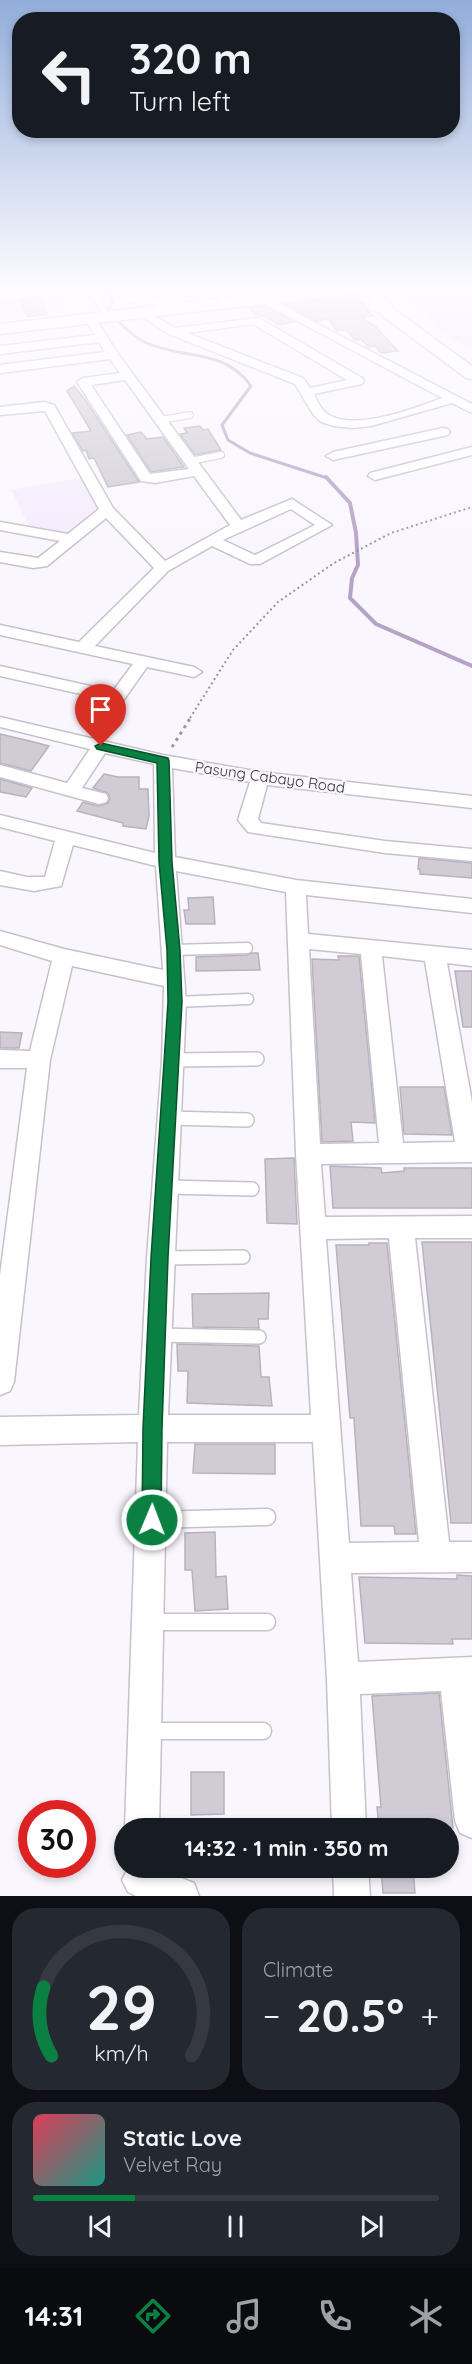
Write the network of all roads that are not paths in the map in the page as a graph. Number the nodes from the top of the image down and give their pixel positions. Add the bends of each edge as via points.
1 (124, 376) edge
2 (128, 376) edge
3 (287, 376) edge
4 (350, 376) edge
5 (412, 376) edge
6 (308, 392) junction
7 (453, 399) junction
8 (472, 409) edge
9 (0, 411) edge
10 (417, 411) junction
11 (190, 415) dead end
12 (160, 420) junction
13 (472, 451) edge
14 (221, 455) dead end
15 (333, 456) dead end
16 (194, 466) junction
17 (375, 476) dead end
18 (108, 510) junction
19 (0, 526) edge
20 (238, 526) junction
21 (72, 539) junction
22 (213, 541) junction
23 (0, 556) edge
24 (163, 568) junction
25 (0, 630) edge
26 (84, 647) junction
27 (144, 660) junction
28 (0, 671) edge
29 (194, 672) dead end
30 (0, 722) edge
31 (101, 746) junction
32 (163, 761) junction
33 (0, 771) edge
34 (260, 778) junction
35 (72, 789) junction
36 (99, 798) dead end
37 (472, 802) edge
38 (0, 821) edge
39 (65, 838) junction
40 (472, 855) edge
41 (165, 862) junction
42 (0, 878) edge
43 (296, 887) junction
44 (472, 906) edge
45 (0, 938) edge
46 (298, 940) junction
47 (247, 948) dead end
48 (371, 949) junction
49 (173, 950) junction
50 (435, 955) junction
51 (64, 957) junction
52 (472, 958) edge
53 (174, 991) junction
54 (248, 999) dead end
55 (0, 1059) edge
56 (257, 1059) dead end
57 (39, 1060) junction
58 (173, 1060) junction
59 (168, 1118) junction
60 (247, 1120) dead end
61 (470, 1152) edge
62 (392, 1153) junction
63 (308, 1154) junction
64 (164, 1187) junction
65 (252, 1189) dead end
66 (472, 1227) edge
67 (313, 1228) junction
68 (401, 1228) junction
69 (243, 1257) dead end
70 (160, 1258) junction
71 (157, 1335) junction
72 (259, 1337) dead end
73 (0, 1382) edge
74 (153, 1428) junction
75 (327, 1429) junction
76 (0, 1431) edge
77 (267, 1517) dead end
78 (152, 1520) junction
79 (472, 1557) edge
80 (334, 1558) junction
81 (436, 1558) junction
82 (148, 1622) junction
83 (267, 1622) dead end
84 (464, 1673) edge
85 (343, 1679) junction
86 (145, 1731) junction
87 (263, 1731) dead end
88 (141, 1818) edge
89 (349, 1818) edge
90 (472, 1821) edge
91 (351, 1878) edge
92 (140, 1881) edge
93 (181, 1896) edge
94 (352, 1896) edge

1 - 16 street via 83,382 146,478
2 - 12 street
3 - 6 street via 299,381
4 - 6 street via 358,381
5 - 7 street
6 - 10 street via 315,410 340,423 355,424
7 - 8 street
7 - 10 street
9 - 18 street via 50,408
10 - 15 street via 443,432
11 - 12 lane
12 - 16 street
13 - 17 street
14 - 16 lane
16 - 20 street
18 - 21 street
18 - 24 street
19 - 21 street
20 - 22 street
20 - 22 street via 292,503 324,525 255,561
21 - 23 street via 42,563
22 - 24 street
24 - 26 street
25 - 26 street
26 - 27 street
27 - 28 street via 117,696
27 - 29 street
30 - 31 street, Pasung Cabayo Road
31 - 32 street, Pasung Cabayo Road
31 - 35 street
32 - 34 street, Pasung Cabayo Road
32 - 41 street
33 - 35 street
34 - 37 street, Pasung Cabayo Road
34 - 40 street via 248,820 255,828
35 - 36 street
38 - 39 street
39 - 41 street
39 - 42 street via 54,881 33,886
41 - 43 street
41 - 49 street
43 - 44 street
43 - 46 street
45 - 51 street
46 - 48 street
46 - 63 street
47 - 49 lane
48 - 50 street
48 - 62 street
49 - 53 street
50 - 52 street
50 - 61 street
51 - 53 street
51 - 57 street
53 - 54 lane
53 - 58 street
55 - 57 street
56 - 58 lane
57 - 73 street
58 - 59 street
59 - 60 lane
59 - 64 street
61 - 62 street
62 - 63 street
63 - 67 street
64 - 65 lane
64 - 70 street
66 - 68 street
67 - 68 street
67 - 75 street
68 - 81 street
69 - 70 lane
70 - 71 street
71 - 72 lane
71 - 74 street
74 - 75 street
74 - 76 street
74 - 78 street
75 - 80 street
77 - 78 lane
78 - 82 street
79 - 81 street
80 - 81 street
80 - 85 street
82 - 83 lane
82 - 86 street
84 - 85 street
84 - 90 street
85 - 89 street
86 - 87 lane
86 - 88 street
91 - 94 street
92 - 93 street

